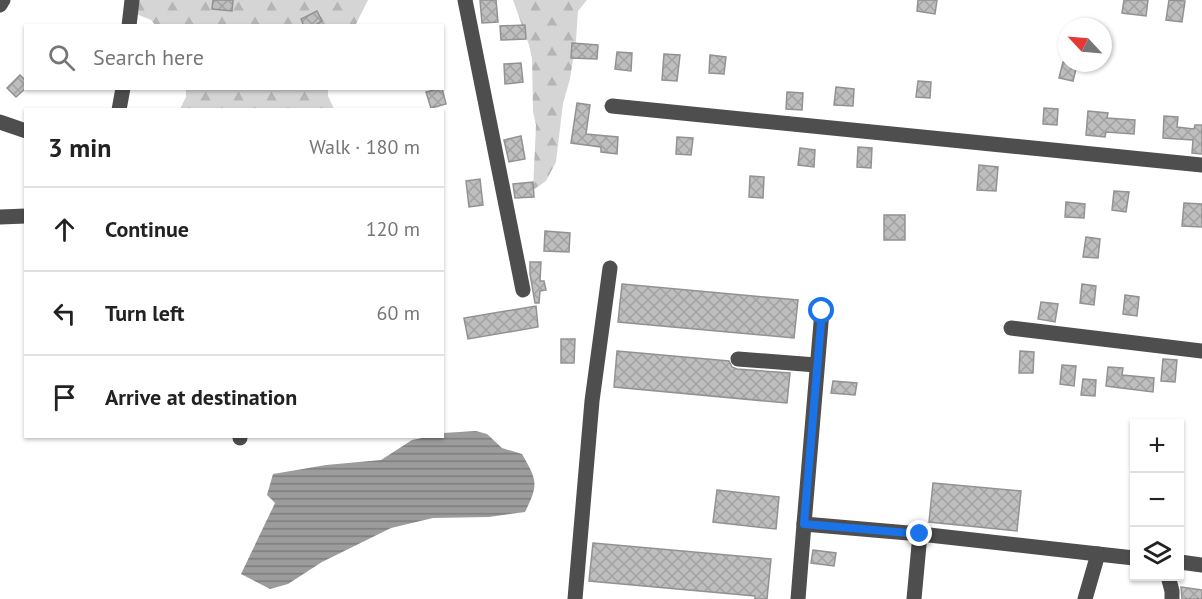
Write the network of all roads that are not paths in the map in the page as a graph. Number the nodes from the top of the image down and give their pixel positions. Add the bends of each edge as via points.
1 (3, 0) edge
2 (132, 0) edge
3 (465, 0) edge
4 (0, 5) edge
5 (129, 24) edge
6 (123, 90) edge
7 (612, 106) dead end
8 (119, 108) edge
9 (0, 122) edge
10 (24, 130) edge
11 (1202, 165) edge
12 (24, 216) edge
13 (0, 217) edge
14 (610, 268) dead end
15 (524, 290) dead end
16 (822, 311) dead end
17 (1011, 328) dead end
18 (1202, 351) edge
19 (738, 359) dead end
20 (816, 365) junction
21 (804, 524) junction
22 (920, 534) junction
23 (1098, 554) junction
24 (1130, 558) edge
25 (1184, 563) edge
26 (1202, 565) edge
27 (1169, 581) edge
28 (575, 599) edge
29 (798, 599) edge
30 (914, 599) edge
31 (1085, 599) edge
32 (1172, 599) edge

1 - 4 street
2 - 5 street
3 - 15 street
6 - 8 street
7 - 11 street
9 - 10 street
12 - 13 street
14 - 28 street via 592,401
16 - 20 street
17 - 18 street
19 - 20 street
20 - 21 street
21 - 22 street
21 - 29 street
22 - 23 street
22 - 30 street
23 - 24 street
23 - 31 street
25 - 26 street
27 - 32 street

